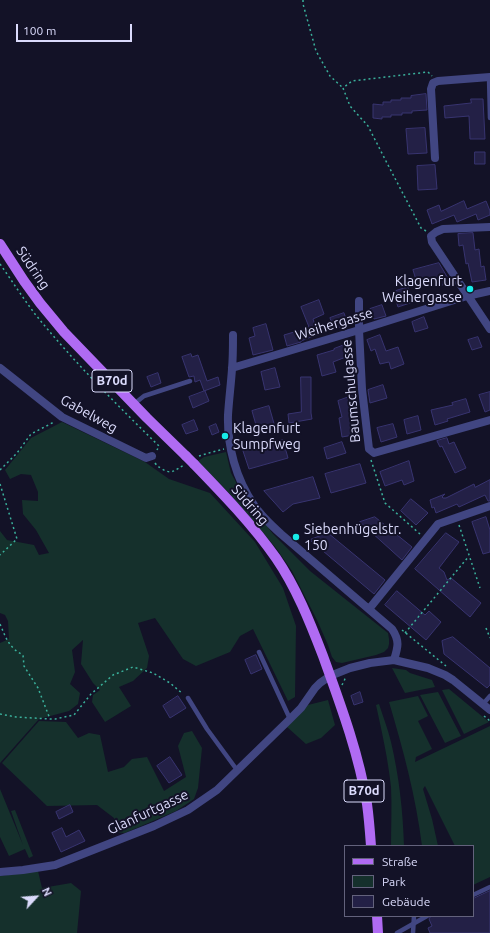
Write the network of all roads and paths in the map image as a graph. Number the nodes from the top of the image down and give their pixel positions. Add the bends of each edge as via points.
1 (303, 0) edge
2 (489, 77) edge
3 (438, 81) junction
4 (343, 88) junction
5 (490, 118) edge
6 (435, 158) dead end
7 (490, 227) edge
8 (431, 236) junction
9 (0, 244) edge
10 (490, 291) edge
11 (467, 296) junction
12 (359, 301) dead end
13 (490, 329) edge
14 (359, 330) junction
15 (233, 335) dead end
16 (0, 368) edge
17 (232, 368) junction
18 (190, 381) dead end
19 (134, 404) junction
20 (62, 418) junction
21 (490, 420) edge
22 (374, 453) junction
23 (152, 456) dead end
24 (0, 470) edge
25 (0, 484) edge
26 (490, 506) edge
27 (457, 518) junction
28 (426, 539) junction
29 (0, 555) edge
30 (469, 556) junction
31 (480, 588) dead end
32 (369, 609) junction
33 (0, 624) edge
34 (400, 628) dead end
35 (486, 628) dead end
36 (406, 633) junction
37 (490, 638) edge
38 (259, 652) dead end
39 (394, 660) junction
40 (450, 670) dead end
41 (330, 676) junction
42 (349, 678) dead end
43 (342, 686) dead end
44 (490, 696) edge
45 (188, 698) joint
46 (486, 710) edge
47 (0, 714) edge
48 (50, 719) junction
49 (290, 719) junction
50 (490, 721) edge
51 (237, 770) junction
52 (371, 845) edge
53 (0, 872) edge
54 (490, 887) edge
55 (474, 895) edge
56 (377, 917) edge
57 (414, 917) edge
58 (425, 917) edge
59 (378, 933) edge
60 (397, 933) edge
61 (413, 933) edge

1 - 4 path via 316,51 330,76
2 - 3 street
2 - 5 lane
3 - 4 path via 428,72 352,81
3 - 6 street via 433,83 431,89
4 - 8 path via 350,106 368,126 421,228
7 - 8 street via 443,229
8 - 11 street via 432,242
9 - 19 main road, Südring / B70d via 24,281 64,332
10 - 11 street, Weihergasse
11 - 13 street
11 - 14 street, Weihergasse
12 - 14 street, Baumschulgasse
14 - 17 street, Weihergasse
14 - 22 street, Baumschulgasse via 369,449
15 - 17 street
16 - 20 street, Gabelweg
17 - 32 street via 229,430 235,468 245,490 266,520
18 - 19 lane via 144,396
19 - 41 main road, Südring / B70d, bridge via 224,496 276,558 293,586
20 - 23 street, Gabelweg via 146,458
20 - 24 path via 31,434
21 - 22 street, Baumschulgasse
22 - 28 path via 370,457 385,503
25 - 29 path via 17,539
26 - 27 street
27 - 28 street via 438,524
27 - 30 path
28 - 32 street
30 - 31 path
30 - 36 path
32 - 39 street via 397,635
33 - 48 path via 9,644 23,655 24,666 38,688
34 - 36 path
35 - 37 path
36 - 40 path
38 - 49 lane
39 - 41 street, Glanfurtgasse via 350,668
39 - 46 street via 445,675 463,687
41 - 49 street, Glanfurtgasse via 315,688
41 - 52 main road, Südring / B70d via 359,770 367,804
42 - 43 path via 345,679
44 - 46 lane
45 - 48 path via 153,673 133,667 113,675 91,694 74,715
45 - 51 lane
46 - 50 path
47 - 48 path via 16,718
49 - 51 street, Glanfurtgasse
51 - 53 street, Glanfurtgasse via 217,790 188,810 154,826 55,865
54 - 55 lane
56 - 59 main road
57 - 61 lane, bridge
58 - 60 lane

